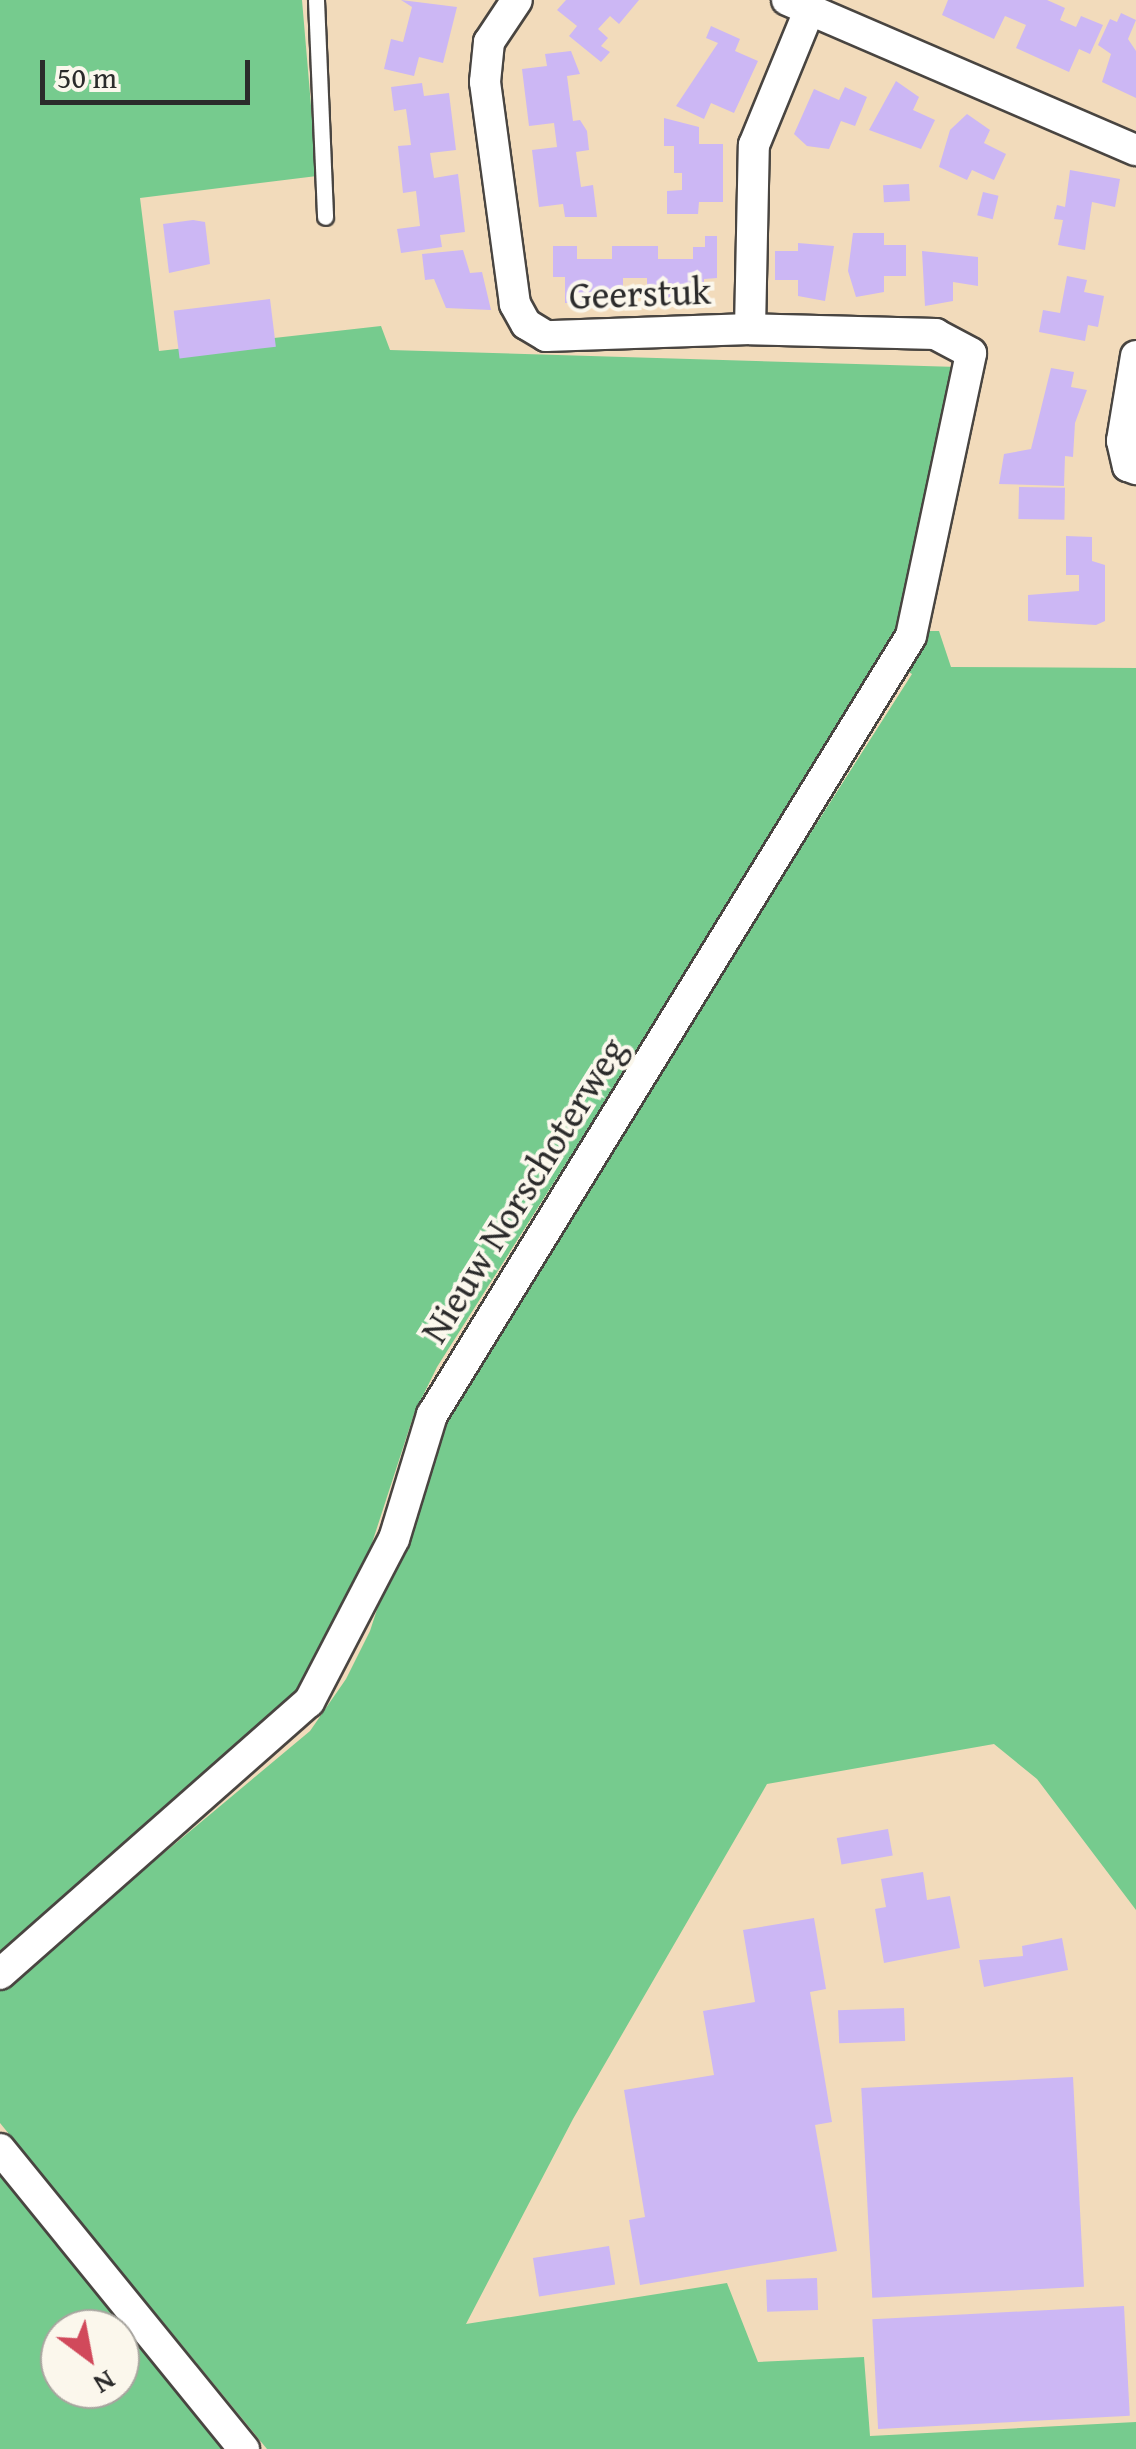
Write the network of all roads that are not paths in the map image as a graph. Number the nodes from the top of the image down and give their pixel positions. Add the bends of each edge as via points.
1 (316, 0) edge
2 (516, 0) edge
3 (798, 6) edge
4 (1136, 150) edge
5 (325, 218) dead end
6 (750, 329) junction
7 (971, 353) joint
8 (1136, 356) edge
9 (1136, 469) edge
10 (0, 1974) edge
11 (0, 2148) edge
12 (244, 2449) edge

1 - 5 lane
2 - 6 street, Geerstuk via 489,42 485,82 515,304 526,324 546,336
3 - 4 street
3 - 6 street via 754,145
6 - 7 street, Geerstuk via 936,334
7 - 10 street, Nieuw Norschoterweg via 910,636 432,1415 394,1539 333,1665 309,1702 248,1762
8 - 9 street via 1122,442 1128,466
11 - 12 street

